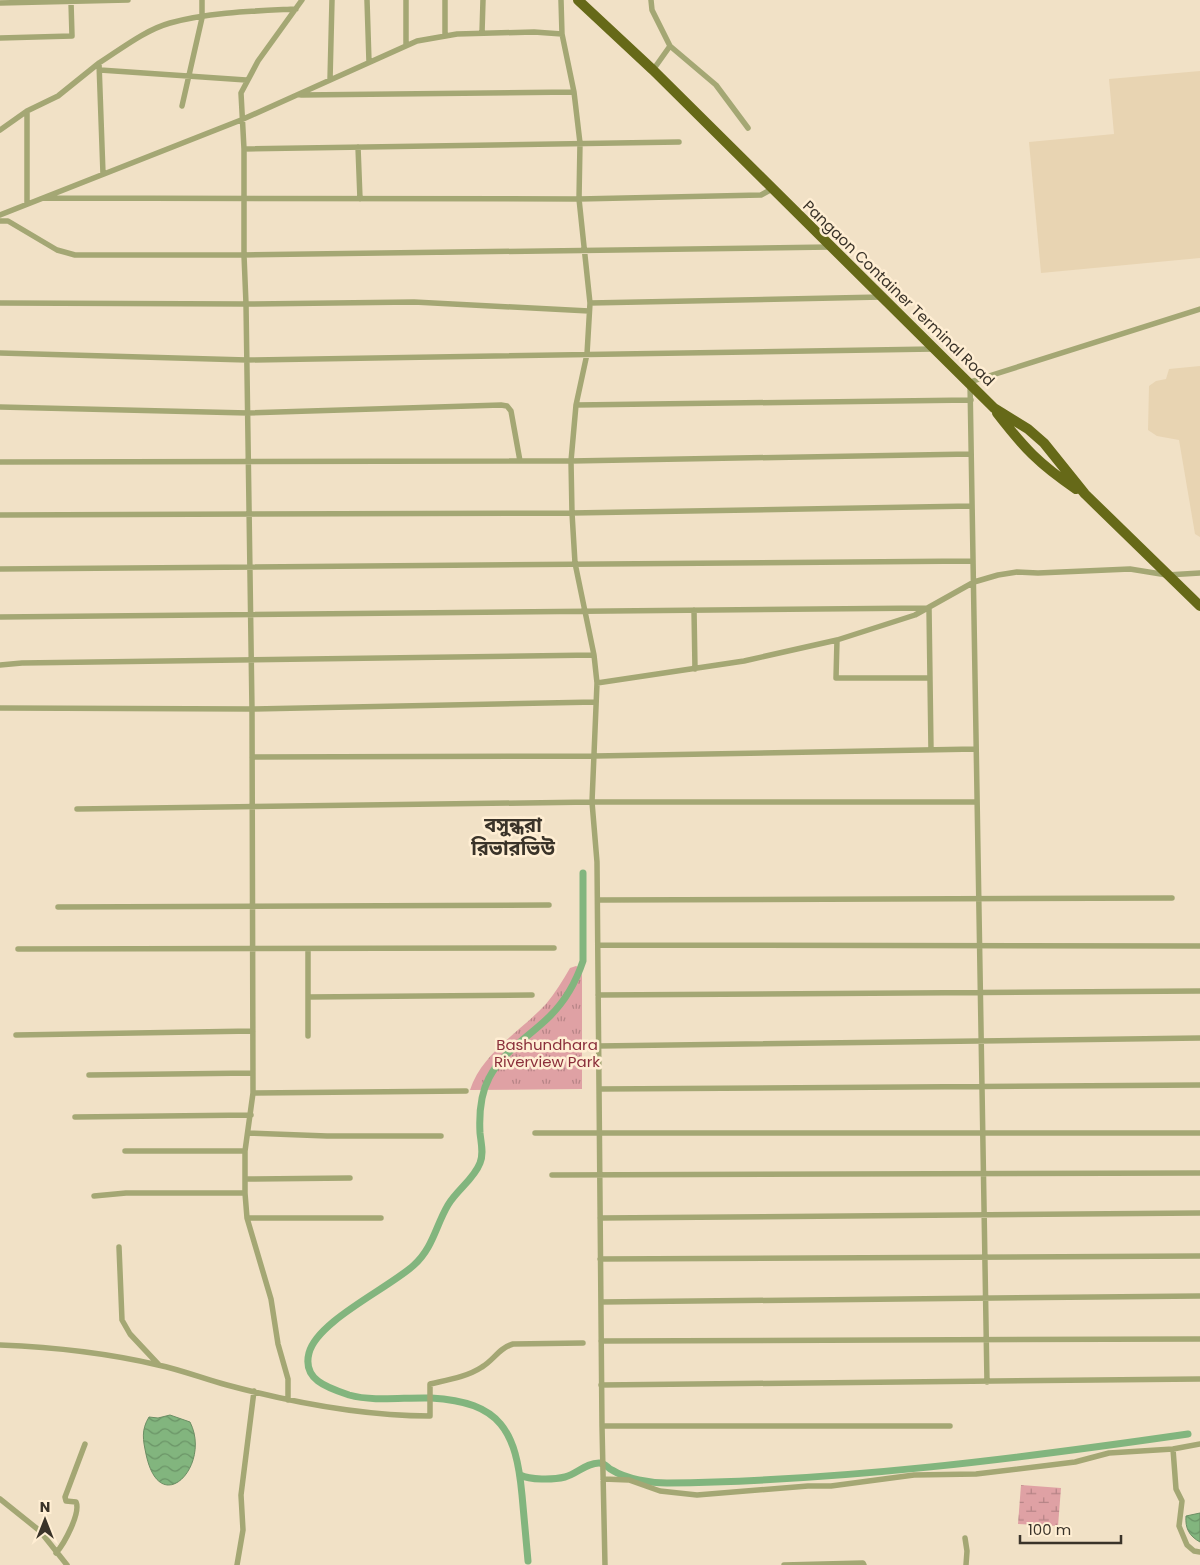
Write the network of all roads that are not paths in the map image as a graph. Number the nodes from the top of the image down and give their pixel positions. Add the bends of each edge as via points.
1 (128, 0) edge
2 (202, 0) edge
3 (302, 0) edge
4 (332, 0) edge
5 (368, 0) edge
6 (406, 0) edge
7 (445, 0) edge
8 (483, 0) edge
9 (561, 0) edge
10 (578, 0) edge
11 (652, 0) edge
12 (87, 1) edge
13 (71, 2) junction
14 (0, 3) edge
15 (296, 9) junction
16 (202, 18) junction
17 (482, 33) junction
18 (562, 34) junction
19 (446, 35) junction
20 (0, 38) edge
21 (406, 44) junction
22 (670, 46) junction
23 (369, 62) junction
24 (99, 63) junction
25 (100, 70) junction
26 (654, 70) junction
27 (188, 76) junction
28 (246, 80) junction
29 (330, 80) junction
30 (574, 92) junction
31 (297, 94) junction
32 (182, 106) dead end
33 (27, 111) junction
34 (241, 120) junction
35 (748, 128) dead end
36 (0, 130) edge
37 (679, 142) dead end
38 (580, 143) junction
39 (358, 147) junction
40 (244, 149) junction
41 (103, 174) junction
42 (772, 190) junction
43 (43, 198) junction
44 (243, 199) junction
45 (360, 199) junction
46 (579, 199) junction
47 (28, 204) junction
48 (0, 215) edge
49 (0, 220) edge
50 (830, 247) junction
51 (584, 251) junction
52 (244, 255) junction
53 (883, 297) junction
54 (0, 302) edge
55 (590, 303) junction
56 (246, 304) junction
57 (1200, 309) edge
58 (589, 311) junction
59 (934, 349) junction
60 (0, 353) edge
61 (587, 354) junction
62 (247, 360) junction
63 (970, 382) junction
64 (971, 400) junction
65 (576, 405) junction
66 (0, 407) edge
67 (994, 408) junction
68 (248, 413) junction
69 (972, 454) junction
70 (520, 461) junction
71 (571, 461) junction
72 (0, 462) edge
73 (249, 463) junction
74 (1085, 494) junction
75 (972, 506) junction
76 (572, 513) junction
77 (249, 514) junction
78 (0, 515) edge
79 (973, 561) junction
80 (575, 563) junction
81 (0, 568) edge
82 (250, 568) junction
83 (1200, 573) edge
84 (1167, 575) junction
85 (974, 582) junction
86 (1200, 606) edge
87 (929, 608) junction
88 (585, 610) junction
89 (694, 610) junction
90 (251, 615) junction
91 (0, 617) edge
92 (837, 640) junction
93 (594, 655) junction
94 (251, 661) junction
95 (0, 665) edge
96 (695, 669) junction
97 (930, 678) junction
98 (597, 684) junction
99 (596, 702) junction
100 (0, 708) edge
101 (252, 709) junction
102 (976, 749) junction
103 (931, 750) junction
104 (595, 756) junction
105 (252, 757) junction
106 (592, 802) junction
107 (977, 802) junction
108 (252, 806) junction
109 (77, 810) dead end
110 (1172, 898) dead end
111 (979, 899) junction
112 (598, 900) junction
113 (550, 905) dead end
114 (252, 906) junction
115 (58, 907) dead end
116 (598, 945) junction
117 (980, 946) junction
118 (1200, 946) edge
119 (554, 948) dead end
120 (253, 949) junction
121 (308, 949) junction
122 (18, 950) dead end
123 (1200, 991) edge
124 (980, 992) junction
125 (532, 995) dead end
126 (598, 995) junction
127 (308, 997) junction
128 (253, 1030) junction
129 (16, 1035) dead end
130 (308, 1036) dead end
131 (1200, 1038) edge
132 (981, 1040) junction
133 (598, 1046) junction
134 (253, 1073) junction
135 (89, 1075) dead end
136 (1200, 1085) edge
137 (982, 1087) junction
138 (599, 1089) junction
139 (466, 1092) dead end
140 (253, 1093) junction
141 (251, 1115) junction
142 (76, 1118) dead end
143 (248, 1133) junction
144 (599, 1133) junction
145 (983, 1133) junction
146 (1200, 1133) edge
147 (535, 1134) dead end
148 (441, 1136) dead end
149 (125, 1151) dead end
150 (246, 1152) junction
151 (1200, 1173) edge
152 (552, 1174) dead end
153 (983, 1174) junction
154 (600, 1176) junction
155 (350, 1178) dead end
156 (246, 1179) junction
157 (246, 1193) junction
158 (94, 1196) dead end
159 (1200, 1213) edge
160 (984, 1216) junction
161 (246, 1218) junction
162 (381, 1218) dead end
163 (600, 1218) junction
164 (119, 1247) dead end
165 (1200, 1256) edge
166 (985, 1258) junction
167 (600, 1259) junction
168 (1200, 1296) edge
169 (985, 1298) junction
170 (601, 1302) junction
171 (1200, 1339) edge
172 (986, 1340) junction
173 (601, 1341) junction
174 (583, 1343) dead end
175 (0, 1345) edge
176 (159, 1365) junction
177 (1200, 1379) edge
178 (987, 1382) junction
179 (601, 1386) junction
180 (254, 1391) junction
181 (288, 1400) junction
182 (602, 1426) junction
183 (950, 1426) dead end
184 (85, 1444) dead end
185 (1200, 1444) edge
186 (1173, 1449) junction
187 (603, 1479) junction
188 (0, 1499) edge
189 (966, 1538) dead end
190 (1200, 1552) edge
191 (56, 1554) junction
192 (68, 1565) edge
193 (237, 1565) edge
194 (605, 1565) edge
195 (784, 1565) edge
196 (864, 1565) edge
197 (966, 1565) edge

1 - 12 street
2 - 16 street
3 - 15 street
4 - 29 street
5 - 23 street
6 - 21 street
7 - 19 street
8 - 17 street
9 - 18 street
10 - 26 highway, Pangaon Container Terminal Road
11 - 22 street via 652,10
12 - 13 street
13 - 14 street
13 - 20 street via 72,36
15 - 16 street
15 - 28 street
16 - 24 street via 169,23
16 - 27 street
17 - 18 street
17 - 19 street
18 - 30 street
19 - 21 street
21 - 23 street
22 - 26 street
22 - 35 street via 716,85
23 - 29 street
24 - 25 street
24 - 33 street via 58,96
25 - 27 street
25 - 41 street
26 - 42 highway, Pangaon Container Terminal Road
27 - 28 street
27 - 32 street
28 - 34 street via 241,93
29 - 31 street
30 - 31 street
30 - 38 street
31 - 34 street
33 - 36 street
33 - 47 street
34 - 40 street
34 - 41 street
37 - 38 street
38 - 39 street
38 - 46 street
39 - 40 street
39 - 45 street
40 - 44 street
41 - 43 street
42 - 46 street via 761,195
42 - 50 highway, Pangaon Container Terminal Road
43 - 44 street
43 - 47 street
44 - 45 street
44 - 52 street
45 - 46 street
46 - 51 street
47 - 48 street
49 - 52 street via 57,250 75,254
50 - 51 street
50 - 53 highway, Pangaon Container Terminal Road
51 - 52 street
51 - 55 street
52 - 56 street
53 - 55 street
53 - 59 highway, Pangaon Container Terminal Road
54 - 56 street
55 - 58 street
56 - 58 street via 414,302
56 - 62 street
57 - 63 street
58 - 61 street
59 - 61 street
59 - 63 highway, Pangaon Container Terminal Road
60 - 62 street
61 - 62 street
61 - 65 street
62 - 68 street
63 - 64 street
63 - 67 highway, Pangaon Container Terminal Road
64 - 65 street
64 - 69 street
65 - 71 street
66 - 68 street
67 - 74 highway, Pangaon Container Terminal Road via 1044,443
67 - 74 highway via 1040,464
68 - 70 street via 501,405 511,411
68 - 73 street
69 - 71 street
69 - 75 street
70 - 71 street
70 - 73 street
71 - 76 street
72 - 73 street
73 - 77 street
74 - 84 highway, Pangaon Container Terminal Road
75 - 76 street
75 - 79 street
76 - 77 street
76 - 80 street
77 - 78 street
77 - 82 street
79 - 80 street
79 - 85 street
80 - 82 street
80 - 88 street
81 - 82 street
82 - 90 street
83 - 84 street
84 - 85 street via 1130,569 1017,572
84 - 86 highway, Pangaon Container Terminal Road
85 - 87 street
85 - 102 street
87 - 89 street
87 - 92 street via 892,624
87 - 97 street
88 - 89 street
88 - 90 street
88 - 93 street
89 - 96 street
90 - 91 street
90 - 94 street
92 - 96 street
92 - 97 street via 836,678
93 - 94 street
93 - 98 street
94 - 95 street
94 - 101 street
96 - 98 street
97 - 103 street
98 - 99 street
99 - 101 street
99 - 104 street
100 - 101 street
101 - 105 street
102 - 103 street
102 - 107 street
103 - 104 street
104 - 105 street
104 - 106 street
105 - 108 street
106 - 107 street
106 - 108 street
106 - 112 street
107 - 111 street
108 - 109 street
108 - 114 street
110 - 111 street
111 - 112 street
111 - 117 street
112 - 116 street
113 - 114 street
114 - 115 street
114 - 120 street
116 - 117 street
116 - 126 street
117 - 118 street
117 - 124 street
119 - 121 street
120 - 121 street
120 - 122 street
120 - 128 street
121 - 127 street
123 - 124 street
124 - 126 street
124 - 132 street
125 - 127 street
126 - 133 street
127 - 130 street
128 - 129 street
128 - 134 street
131 - 132 street
132 - 133 street
132 - 137 street
133 - 138 street
134 - 135 street
134 - 140 street
136 - 137 street
137 - 138 street
137 - 145 street
138 - 144 street
139 - 140 street
140 - 141 street
141 - 142 street
141 - 143 street
143 - 148 street
143 - 150 street
144 - 145 street
144 - 147 street
144 - 154 street
145 - 146 street
145 - 153 street
149 - 150 street
150 - 156 street
151 - 153 street
152 - 154 street
153 - 154 street
153 - 160 street
154 - 163 street
155 - 156 street
156 - 157 street
157 - 158 street
157 - 161 street
159 - 160 street
160 - 163 street
160 - 166 street
161 - 162 street
161 - 181 street via 271,1299 278,1344 288,1379
163 - 167 street
164 - 176 street via 122,1320 130,1334
165 - 166 street
166 - 167 street
166 - 169 street
167 - 170 street
168 - 169 street
169 - 170 street
169 - 172 street
170 - 173 street
171 - 172 street
172 - 173 street
172 - 178 street
173 - 179 street
174 - 181 street via 513,1344 504,1347 483,1367 430,1384 430,1416 352,1412
175 - 176 street via 62,1350
176 - 180 street
177 - 178 street
178 - 179 street
179 - 182 street
180 - 181 street
180 - 193 street via 241,1495 243,1530
182 - 183 street
182 - 187 street
184 - 191 street via 65,1497 66,1501 76,1502 77,1511 65,1542
185 - 186 street
186 - 187 street via 1109,1453 1092,1460 976,1474 914,1475 831,1486 697,1495 660,1491 629,1480
186 - 190 street via 1176,1489 1182,1501 1179,1526 1187,1545
187 - 194 street
188 - 191 street via 40,1531
189 - 197 street
191 - 192 street
195 - 196 street

